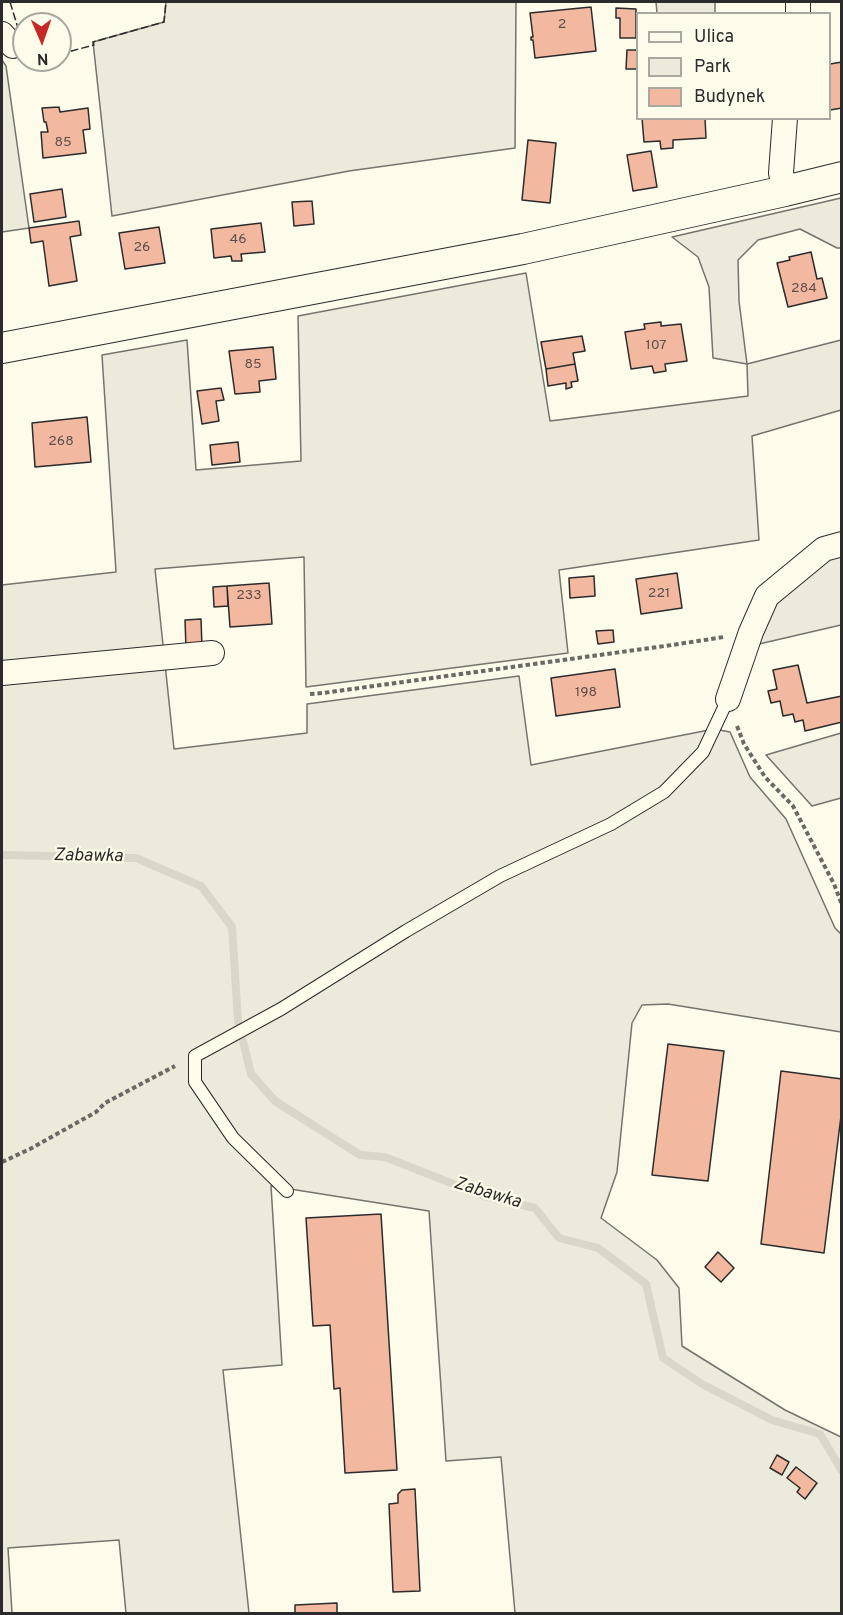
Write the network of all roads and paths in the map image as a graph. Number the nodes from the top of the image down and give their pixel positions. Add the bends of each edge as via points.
1 (785, 120) edge
2 (842, 177) edge
3 (785, 191) junction
4 (2, 348) edge
5 (842, 544) edge
6 (751, 632) junction
7 (212, 653) dead end
8 (2, 673) edge
9 (310, 694) dead end
10 (728, 699) junction
11 (842, 905) edge
12 (195, 1056) junction
13 (2, 1162) edge
14 (287, 1191) dead end

1 - 3 street via 781,173
2 - 3 street
3 - 4 street via 459,262
5 - 6 street via 824,549 767,596
6 - 9 path
6 - 10 street
7 - 8 street
10 - 11 path via 744,744 765,777 794,806
10 - 12 lane via 703,752 664,792 611,824 500,876 281,1009
12 - 13 path
12 - 14 lane via 195,1082 233,1138

